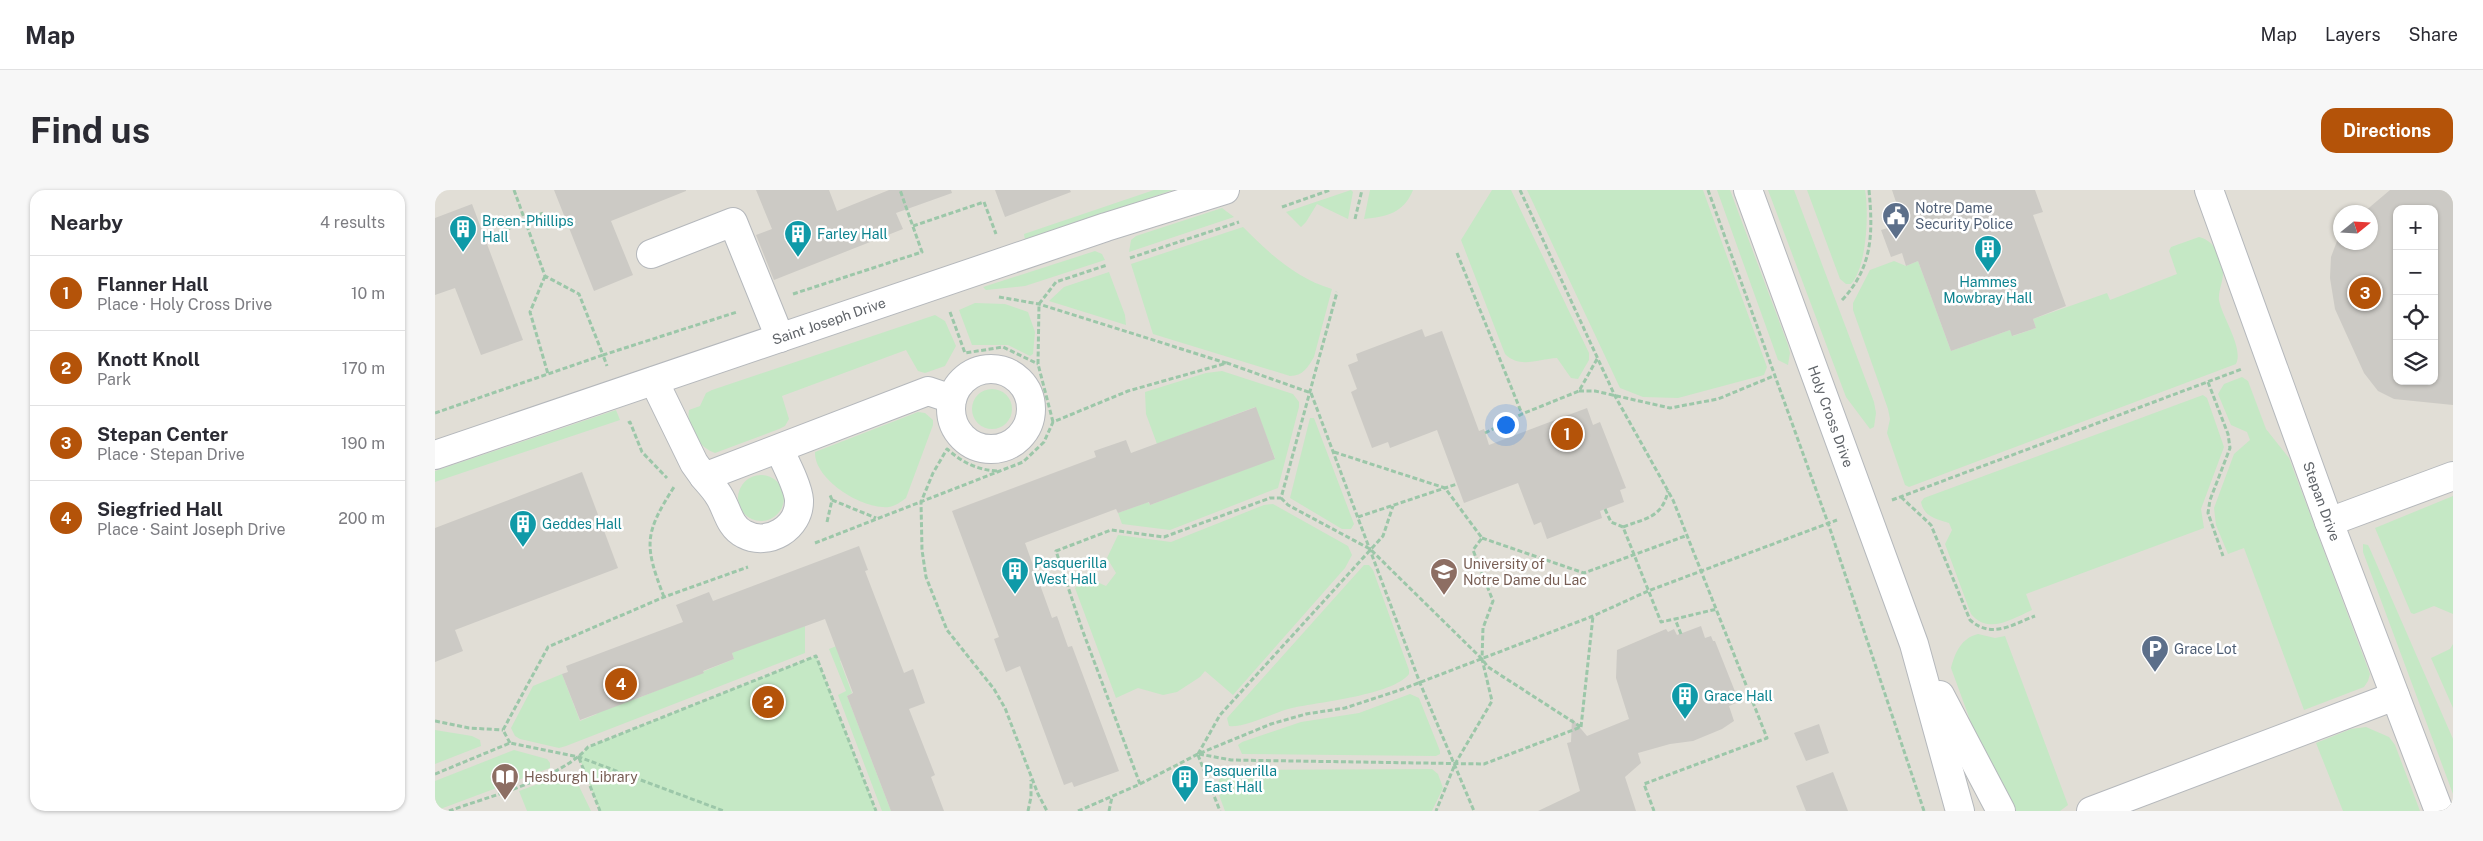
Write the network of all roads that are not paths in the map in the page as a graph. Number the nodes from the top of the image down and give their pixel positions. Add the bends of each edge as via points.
1 (1225, 190) edge
2 (1748, 190) edge
3 (2216, 192) edge
4 (651, 254) dead end
5 (780, 338) junction
6 (654, 381) junction
7 (952, 399) dead end
8 (779, 449) junction
9 (435, 455) edge
10 (2453, 476) edge
11 (704, 477) junction
12 (2329, 522) junction
13 (1914, 644) junction
14 (2395, 696) junction
15 (1960, 811) edge
16 (2001, 811) edge
17 (2091, 811) edge
18 (2439, 811) edge

1 - 5 street, Saint Joseph Drive
2 - 13 street, Holy Cross Drive
3 - 12 street, Stepan Drive via 2270,359
4 - 5 street via 733,222
5 - 6 street, Saint Joseph Drive
6 - 9 street, Saint Joseph Drive
6 - 11 street
7 - 8 street via 928,391
8 - 11 street
8 - 11 street via 799,500 794,521 778,534 758,539 743,534 732,523 718,494
10 - 12 street
12 - 14 street, Stepan Drive
13 - 15 street, Holy Cross Drive
13 - 16 street, Holy Cross Drive
14 - 17 street
14 - 18 street, Stepan Drive

